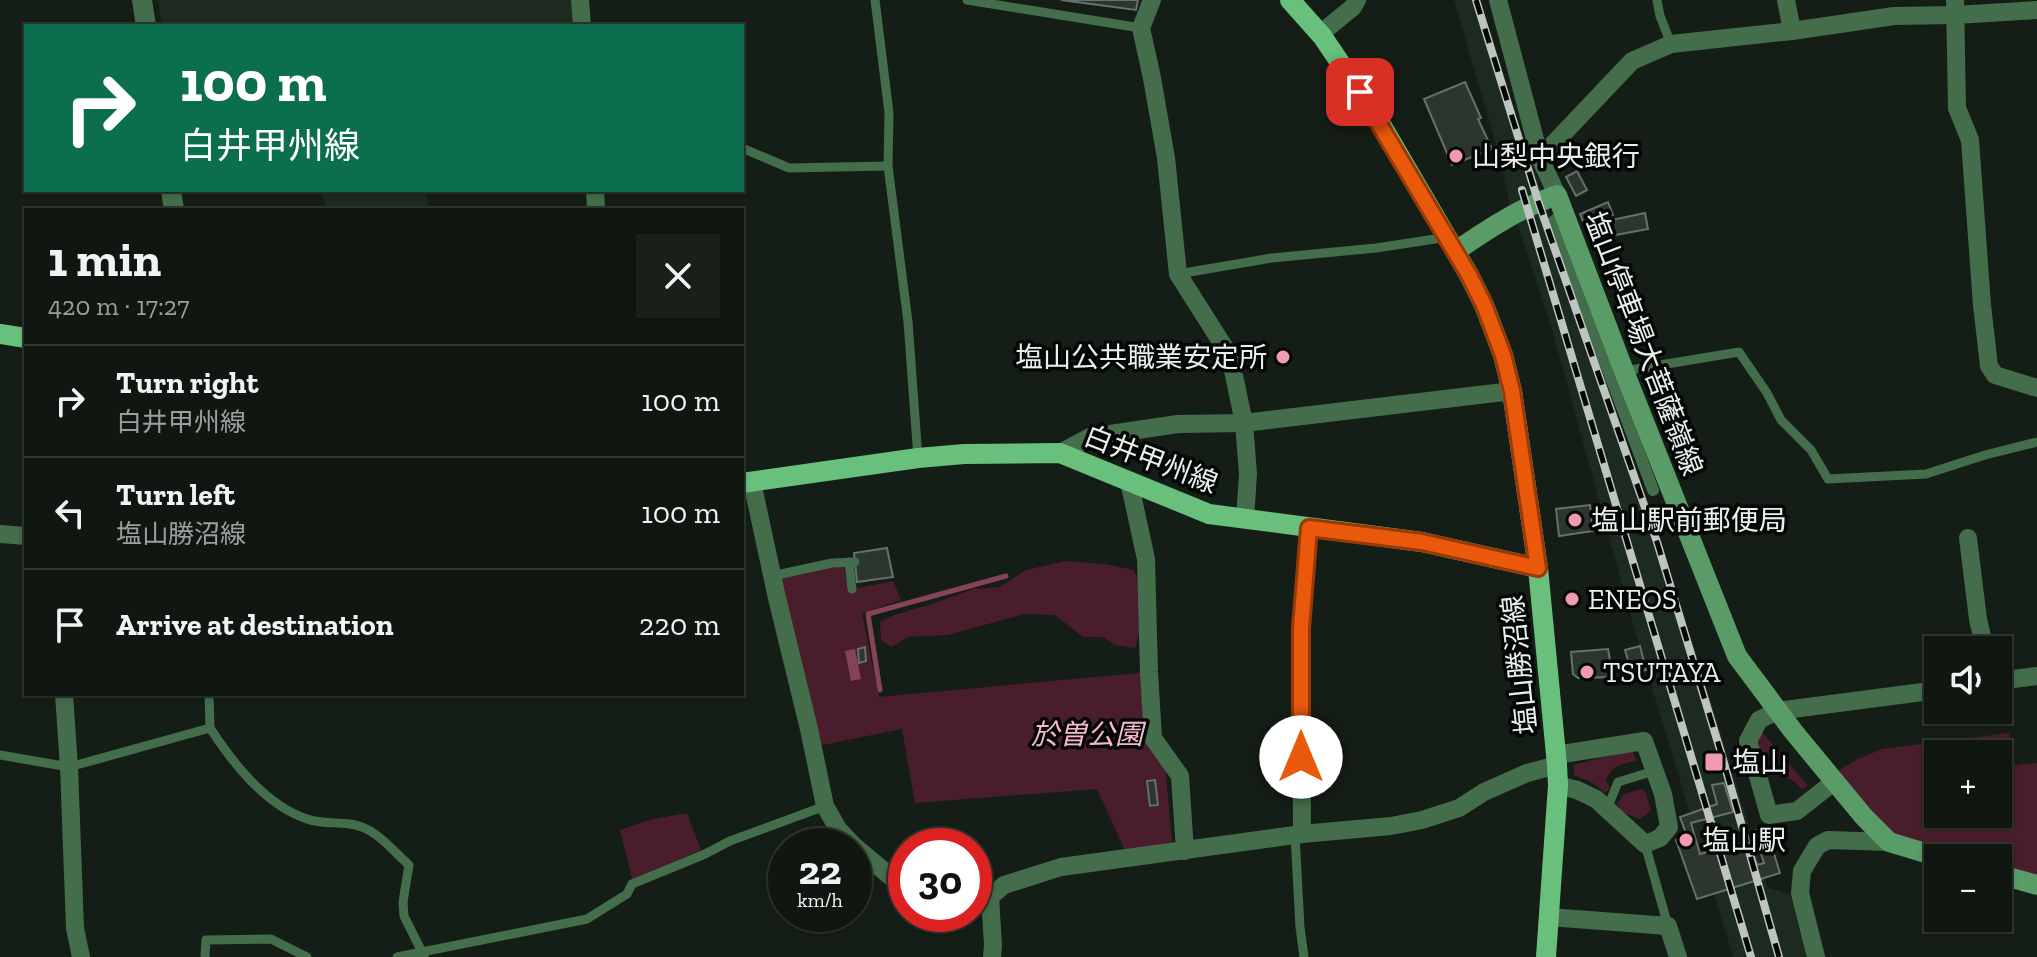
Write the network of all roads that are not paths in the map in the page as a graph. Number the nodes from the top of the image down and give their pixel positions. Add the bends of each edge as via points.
1 (142, 0) edge
2 (580, 0) edge
3 (875, 0) edge
4 (967, 0) edge
5 (1152, 0) edge
6 (1290, 0) edge
7 (1357, 0) edge
8 (1498, 0) edge
9 (1657, 0) edge
10 (1786, 0) edge
11 (1955, 7) edge
12 (2037, 10) edge
13 (146, 24) edge
14 (582, 24) edge
15 (1141, 28) junction
16 (1792, 31) junction
17 (1320, 34) junction
18 (1671, 44) junction
19 (744, 149) edge
20 (1540, 158) junction
21 (888, 166) junction
22 (1561, 203) junction
23 (1452, 244) junction
24 (1178, 274) junction
25 (0, 334) edge
26 (24, 338) edge
27 (1624, 371) junction
28 (2037, 388) edge
29 (1512, 391) junction
30 (1244, 423) junction
31 (2037, 442) edge
32 (1060, 453) junction
33 (918, 458) junction
34 (1129, 481) junction
35 (747, 483) edge
36 (1653, 490) dead end
37 (1245, 519) junction
38 (1309, 528) junction
39 (0, 534) edge
40 (24, 536) edge
41 (1968, 538) dead end
42 (1538, 568) junction
43 (772, 576) junction
44 (852, 589) dead end
45 (1982, 636) edge
46 (2037, 676) edge
47 (2012, 679) edge
48 (1924, 692) edge
49 (64, 696) edge
50 (209, 696) edge
51 (1777, 711) junction
52 (210, 728) junction
53 (0, 755) edge
54 (69, 767) junction
55 (1557, 768) junction
56 (1654, 771) junction
57 (1835, 781) junction
58 (825, 806) junction
59 (1607, 809) junction
60 (837, 828) edge
61 (1299, 834) junction
62 (1889, 842) junction
63 (1645, 844) junction
64 (1185, 851) junction
65 (1924, 853) edge
66 (872, 861) edge
67 (888, 874) edge
68 (2012, 878) edge
69 (2037, 885) edge
70 (992, 892) edge
71 (1549, 917) junction
72 (1668, 926) junction
73 (990, 932) edge
74 (423, 954) edge
75 (81, 957) edge
76 (205, 957) edge
77 (307, 957) edge
78 (397, 957) edge
79 (992, 957) edge
80 (1304, 957) edge
81 (1546, 957) edge
82 (1678, 957) edge
83 (1816, 957) edge

1 - 13 street
2 - 14 street
3 - 21 lane via 889,113
4 - 15 lane
5 - 15 street
6 - 17 main road, 塩山勝沼線
7 - 17 street
8 - 20 street
9 - 18 lane
10 - 16 street
11 - 12 street
11 - 16 street
11 - 28 street via 1957,108 1970,140 1989,366 1995,375
15 - 24 street via 1166,158
16 - 18 street
17 - 23 main road, 塩山勝沼線
18 - 20 street via 1632,61
19 - 21 lane via 789,168
20 - 22 street
21 - 33 lane
22 - 23 main road, 塩山停車場大菩薩嶺線 via 1527,206
22 - 27 main road, 塩山停車場大菩薩嶺線
22 - 36 street via 1553,222
23 - 24 lane via 1272,258
23 - 29 main road, 塩山勝沼線 via 1484,305
24 - 30 street via 1230,356
25 - 26 main road
27 - 31 lane via 1739,352 1781,420 1811,450 1828,479 1926,474
27 - 51 main road, 塩山停車場大菩薩嶺線 via 1737,656
29 - 30 street
29 - 42 main road, 塩山勝沼線
30 - 32 street via 1178,424 1090,437
30 - 37 street
32 - 33 main road, 白井甲州線
32 - 34 main road, 白井甲州線
33 - 35 main road, 白井甲州線
34 - 37 main road, 白井甲州線 via 1209,514
34 - 64 street via 1146,559 1153,738 1180,776
35 - 43 street
37 - 38 main road, 白井甲州線
38 - 42 main road, 白井甲州線 via 1422,542
38 - 61 street via 1301,628
39 - 40 street
41 - 45 street
42 - 55 main road, 塩山勝沼線
43 - 44 lane via 852,562
43 - 58 street
46 - 47 street
48 - 51 street
49 - 54 street
50 - 52 lane
51 - 57 main road, 塩山停車場大菩薩嶺線
51 - 57 street via 1759,720 1748,741 1769,815 1797,811
52 - 54 lane
52 - 74 lane via 264,795 304,818 373,831 409,865 404,916
53 - 54 lane
54 - 75 street via 75,928
55 - 56 street via 1644,741
55 - 59 street via 1577,790
55 - 61 street via 1527,773 1459,808 1422,820
55 - 71 main road, 塩山勝沼線
56 - 59 lane via 1618,782
56 - 63 street via 1669,827
57 - 62 main road, 塩山停車場大菩薩嶺線
58 - 60 street
58 - 74 lane via 632,884 627,894 587,919
59 - 63 street
61 - 64 street
61 - 80 lane
62 - 65 main road, 塩山停車場大菩薩嶺線
62 - 83 street via 1828,840 1817,846 1802,871 1800,893
63 - 72 lane
64 - 70 street via 1061,867
66 - 67 street
68 - 69 main road
71 - 72 street
71 - 81 main road, 塩山勝沼線
72 - 82 street
73 - 79 street
74 - 78 lane
76 - 77 lane via 206,940 271,939

